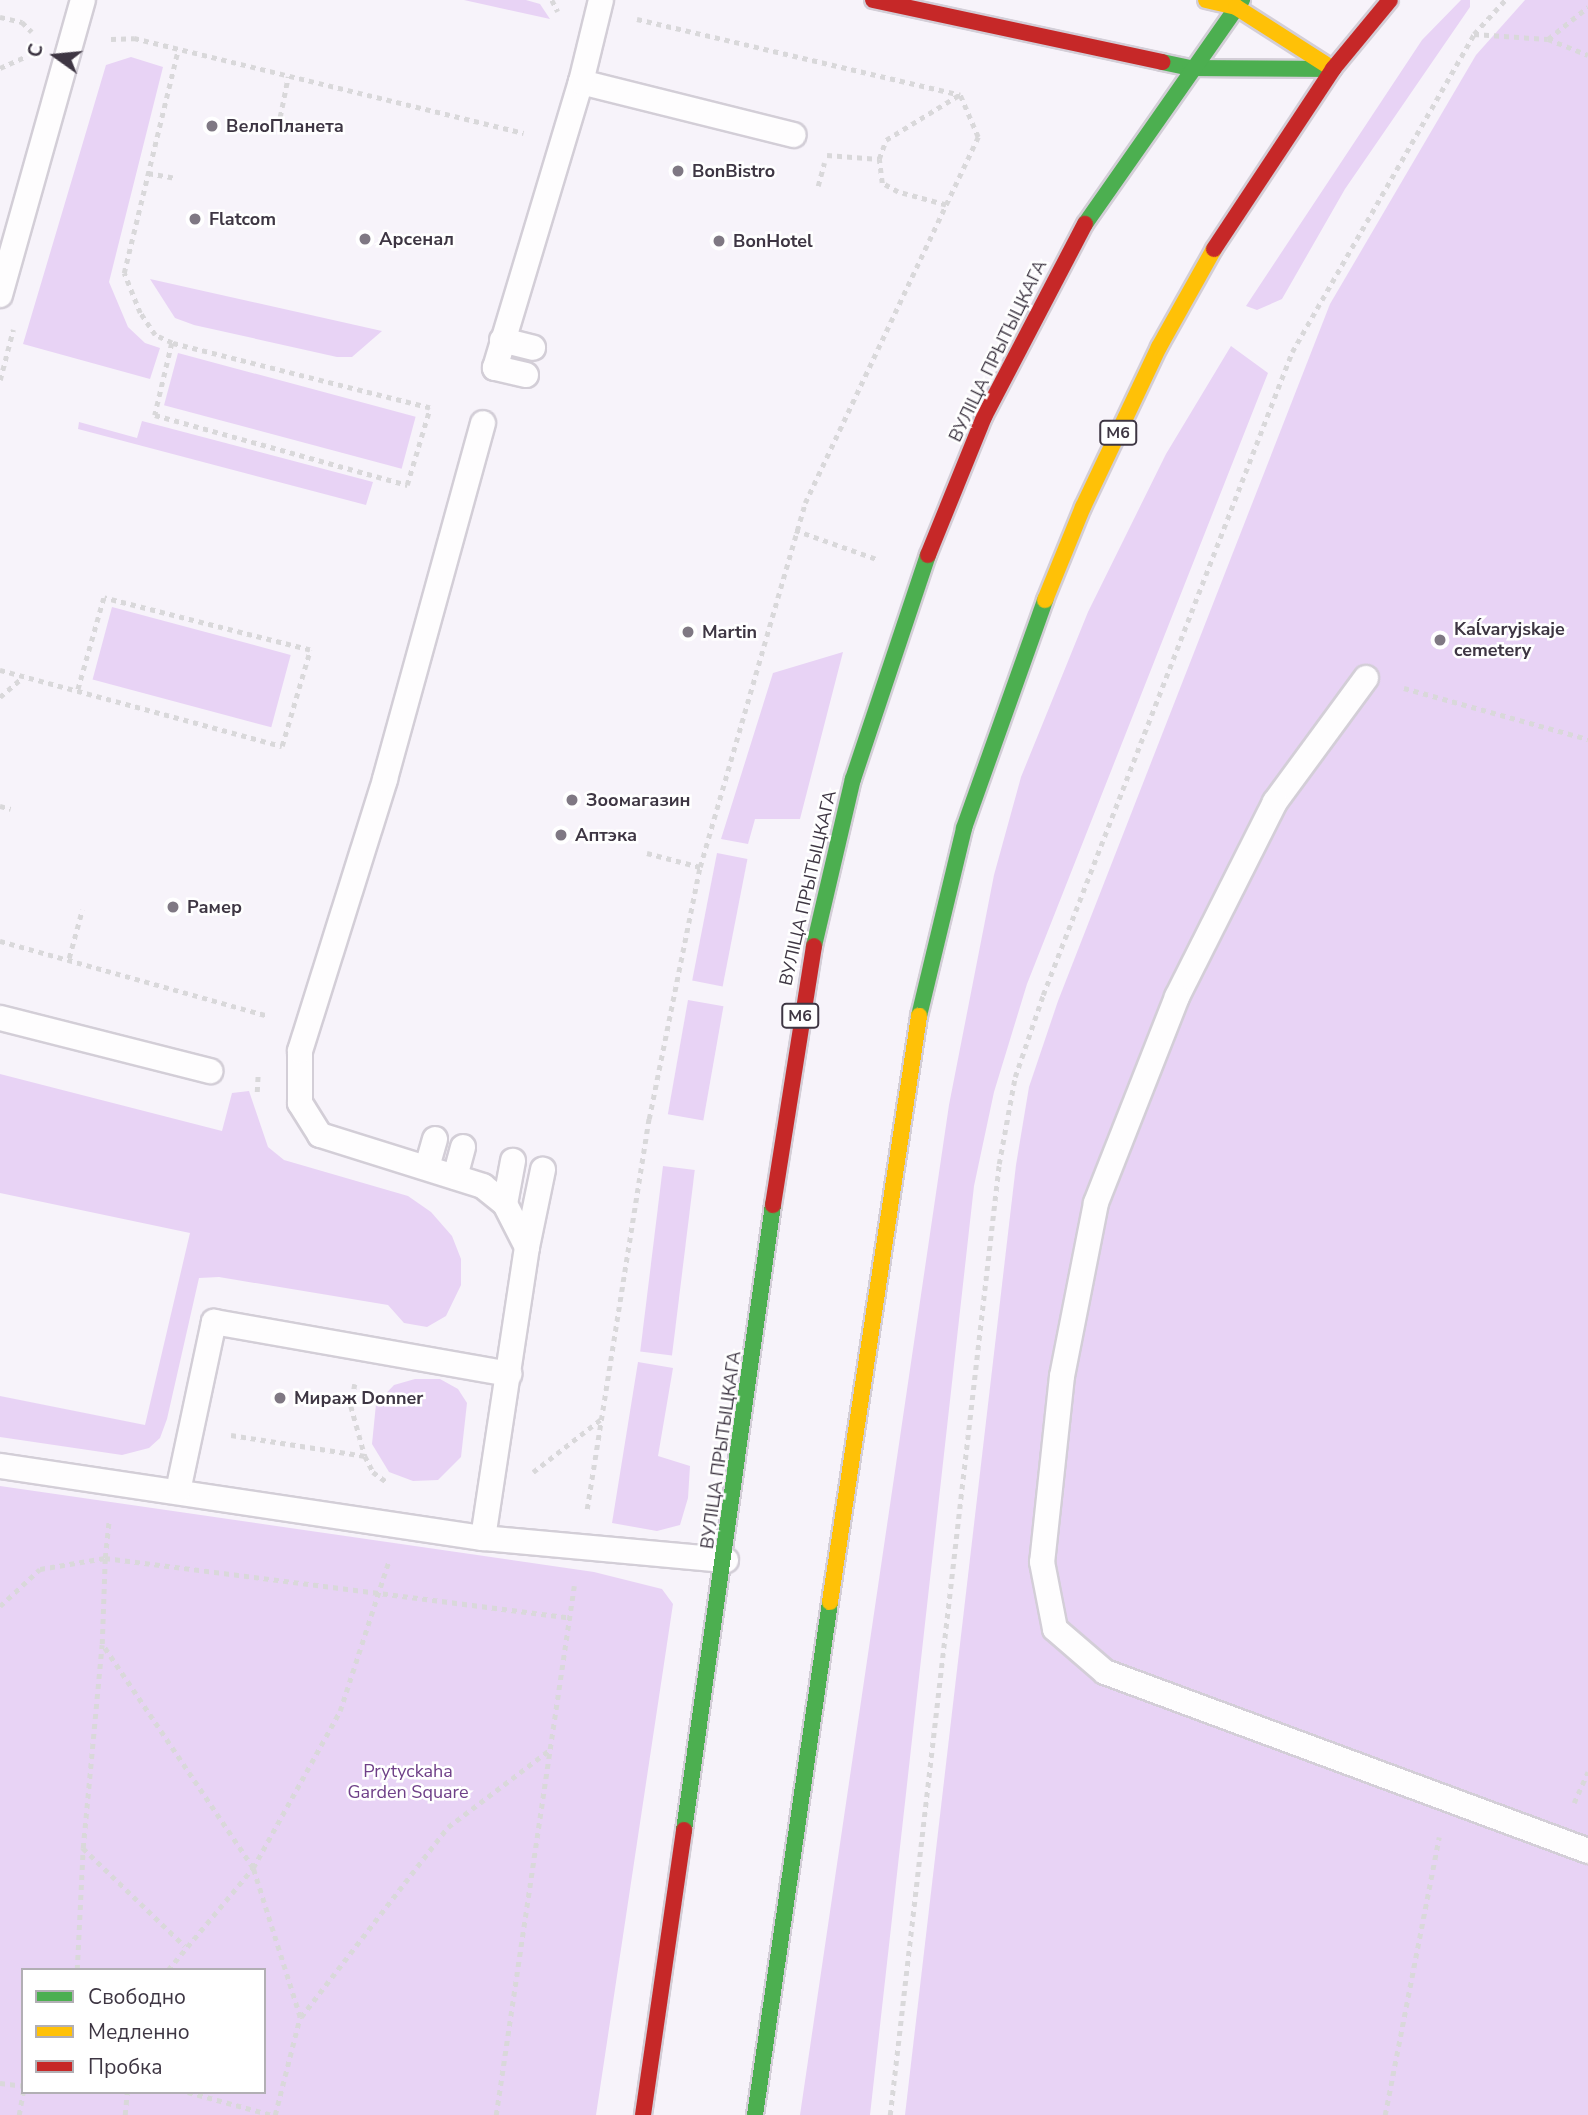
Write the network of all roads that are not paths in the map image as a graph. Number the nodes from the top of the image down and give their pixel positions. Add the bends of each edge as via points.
1 (82, 0) edge
2 (873, 0) edge
3 (1206, 0) edge
4 (1390, 0) edge
5 (1239, 3) edge
6 (600, 5) edge
7 (1190, 68) junction
8 (1333, 69) junction
9 (582, 82) junction
10 (794, 135) dead end
11 (1, 291) edge
12 (502, 340) junction
13 (533, 348) dead end
14 (526, 375) dead end
15 (483, 423) dead end
16 (1366, 678) road end
17 (0, 1018) edge
18 (210, 1071) dead end
19 (435, 1139) dead end
20 (463, 1147) dead end
21 (513, 1161) dead end
22 (427, 1167) junction
23 (543, 1170) dead end
24 (456, 1177) junction
25 (505, 1204) junction
26 (527, 1247) junction
27 (509, 1374) junction
28 (0, 1466) edge
29 (178, 1491) junction
30 (483, 1538) junction
31 (726, 1560) junction
32 (1588, 1851) edge
33 (643, 2115) edge
34 (755, 2115) edge

1 - 11 lane
2 - 7 main road
3 - 5 main road
4 - 8 main road, М6
5 - 7 main road, ВУЛІЦА ПРЫТЫЦКАГА / М6
5 - 8 main road
6 - 9 lane
7 - 8 main road
7 - 31 main road, ВУЛІЦА ПРЫТЫЦКАГА / М6 via 1090,214 984,417 920,575 853,779 803,993
8 - 34 main road, М6 via 1191,284 1159,347 1083,507 1036,622 964,828 922,995 887,1207
9 - 10 lane
9 - 12 lane
12 - 13 lane
12 - 14 lane via 495,369
15 - 22 lane via 385,779 300,1051 300,1103 320,1135
16 - 32 lane via 1275,802 1177,997 1096,1203 1062,1376 1042,1562 1055,1629 1105,1672
17 - 18 lane
19 - 22 lane
20 - 24 lane
21 - 25 lane
22 - 24 lane
23 - 26 lane
24 - 25 lane via 483,1186
25 - 26 lane
26 - 27 lane
27 - 29 lane via 214,1322
27 - 30 lane via 489,1477
28 - 29 lane
29 - 30 lane
30 - 31 lane
31 - 33 main road, ВУЛІЦА ПРЫТЫЦКАГА / М6

